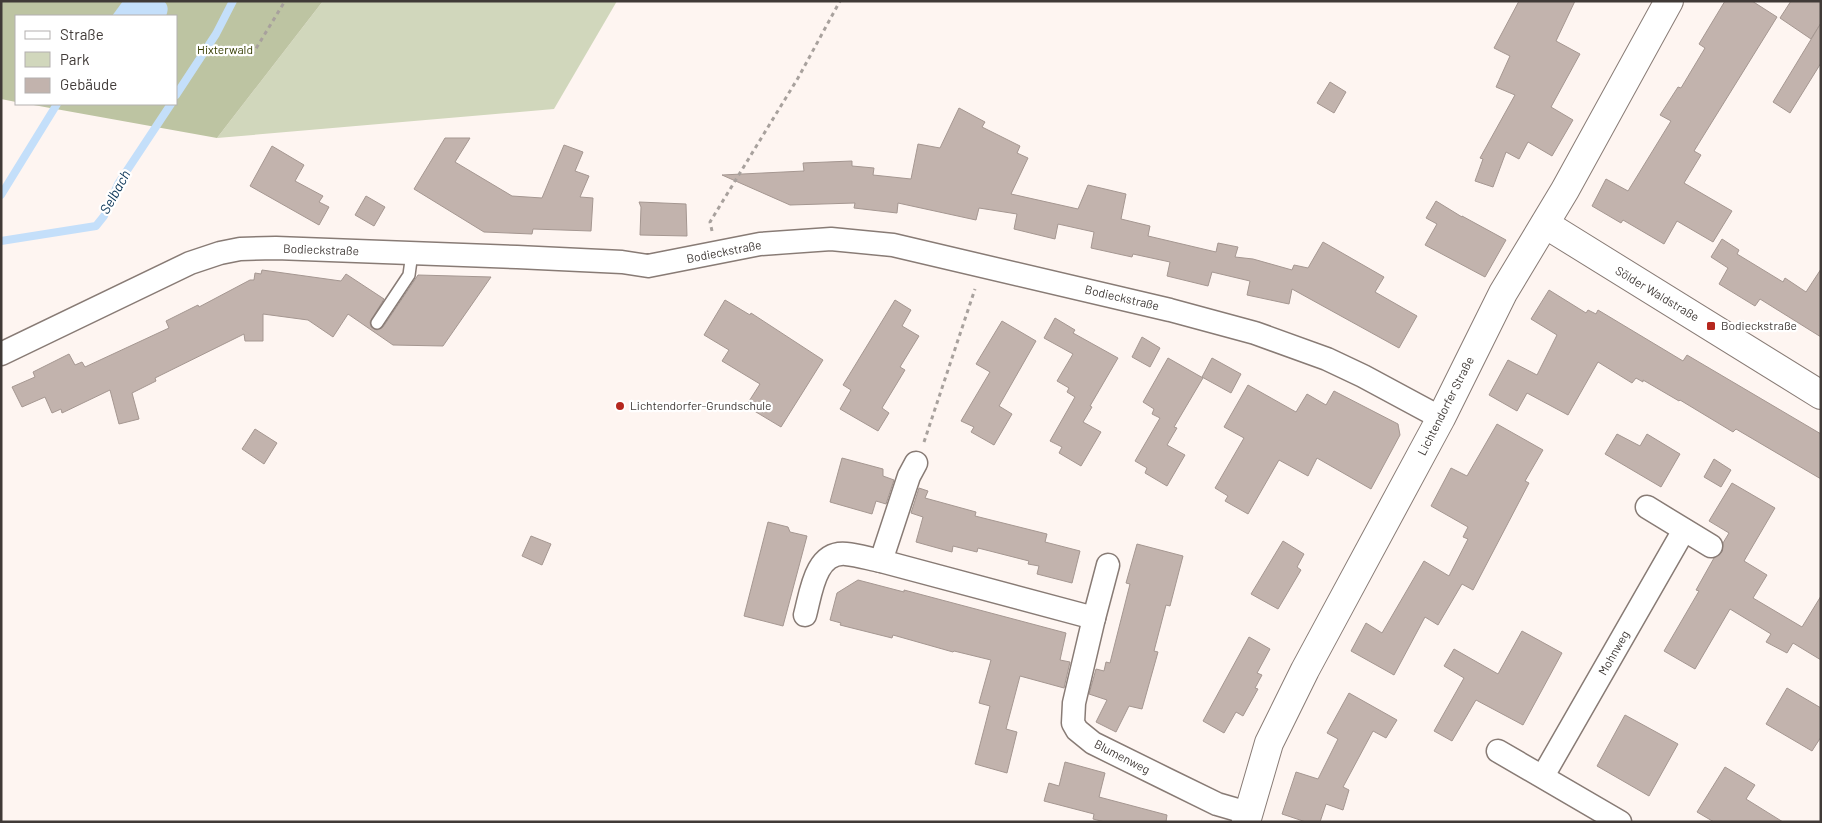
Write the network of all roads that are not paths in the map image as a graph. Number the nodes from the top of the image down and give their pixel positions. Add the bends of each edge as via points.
1 (1669, 1) edge
2 (1545, 224) junction
3 (412, 253) junction
4 (378, 323) dead end
5 (1, 354) edge
6 (1821, 395) edge
7 (1441, 418) junction
8 (916, 464) road end
9 (1647, 507) dead end
10 (1684, 530) junction
11 (1711, 546) dead end
12 (881, 561) junction
13 (1108, 565) dead end
14 (805, 615) dead end
15 (1094, 618) junction
16 (1498, 750) dead end
17 (1543, 776) junction
18 (1247, 817) edge
19 (1620, 822) edge

1 - 2 main road, Lichtendorfer Straße
2 - 6 main road, Sölder Waldstraße
2 - 7 main road, Lichtendorfer Straße via 1503,293
3 - 4 lane via 409,275
3 - 5 street, Bodieckstraße via 276,248 220,253 190,263
3 - 7 street, Bodieckstraße via 622,262 648,266 760,244 831,239 893,245 1170,310 1282,342 1363,376
7 - 18 main road, Lichtendorfer Straße via 1282,715 1269,743
8 - 12 street via 909,476
9 - 10 street
10 - 11 street
10 - 17 street, Mohnweg
12 - 14 street via 847,554 829,557 816,574
12 - 15 street
13 - 15 street, Blumenweg
15 - 18 street, Blumenweg via 1074,703 1077,730 1093,743
16 - 17 street
17 - 19 street

